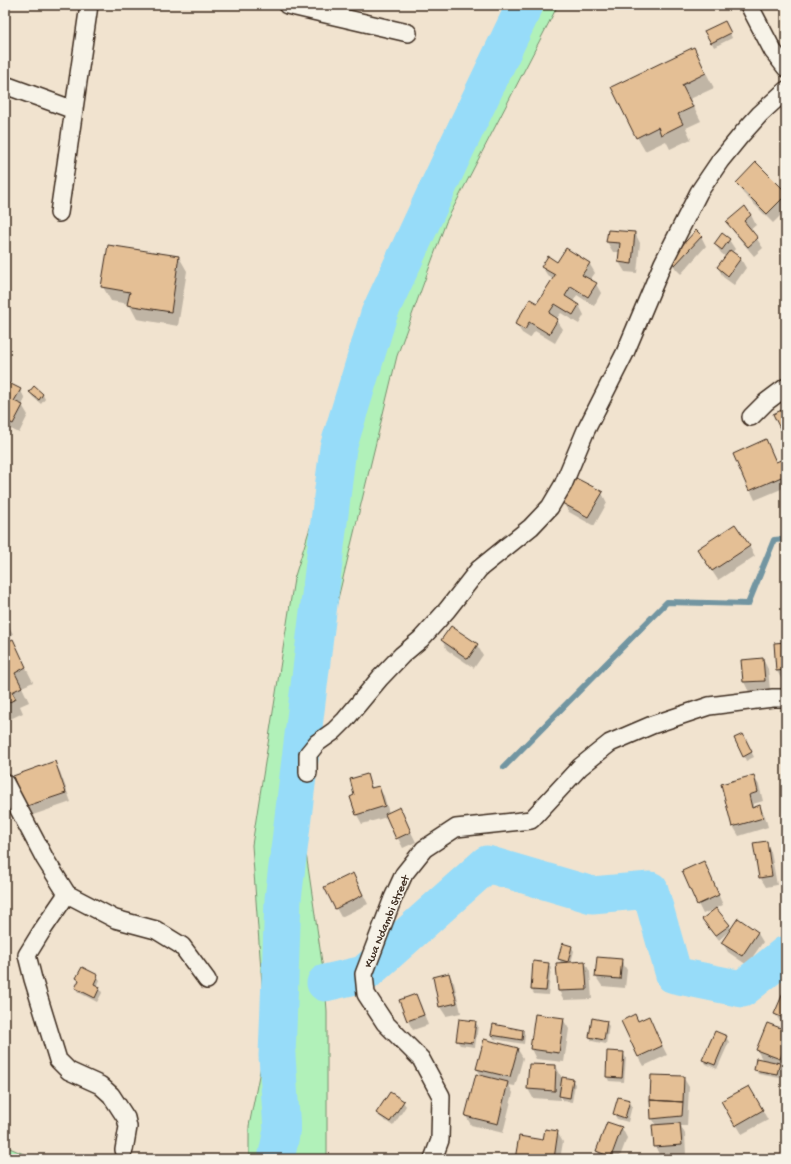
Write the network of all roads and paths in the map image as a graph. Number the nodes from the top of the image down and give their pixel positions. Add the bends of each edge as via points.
1 (89, 5) edge
2 (287, 5) edge
3 (749, 5) edge
4 (408, 33) dead end
5 (786, 68) edge
6 (5, 85) edge
7 (786, 90) edge
8 (74, 110) junction
9 (59, 213) dead end
10 (786, 388) edge
11 (751, 417) dead end
12 (786, 698) edge
13 (308, 773) dead end
14 (5, 783) edge
15 (67, 894) junction
16 (207, 980) dead end
17 (124, 1150) dead end
18 (433, 1159) edge

1 - 8 street
2 - 4 street
3 - 5 street via 773,51
6 - 8 street
7 - 13 street via 742,134 699,192 663,263 625,353 586,430 563,485 550,507 531,527 479,569 421,639 380,678 345,720 317,743 308,754
8 - 9 street
10 - 11 street
12 - 18 street, Kwa Ndambi Street via 709,706 652,725 610,743 580,767 531,820 456,828 424,848 404,874 364,974 366,994 385,1023 421,1059 441,1096 440,1140
14 - 15 street via 45,859
15 - 16 street via 115,918 156,930 182,946
15 - 17 street via 27,955 58,1060 69,1071 100,1085 111,1095 126,1118 128,1127

